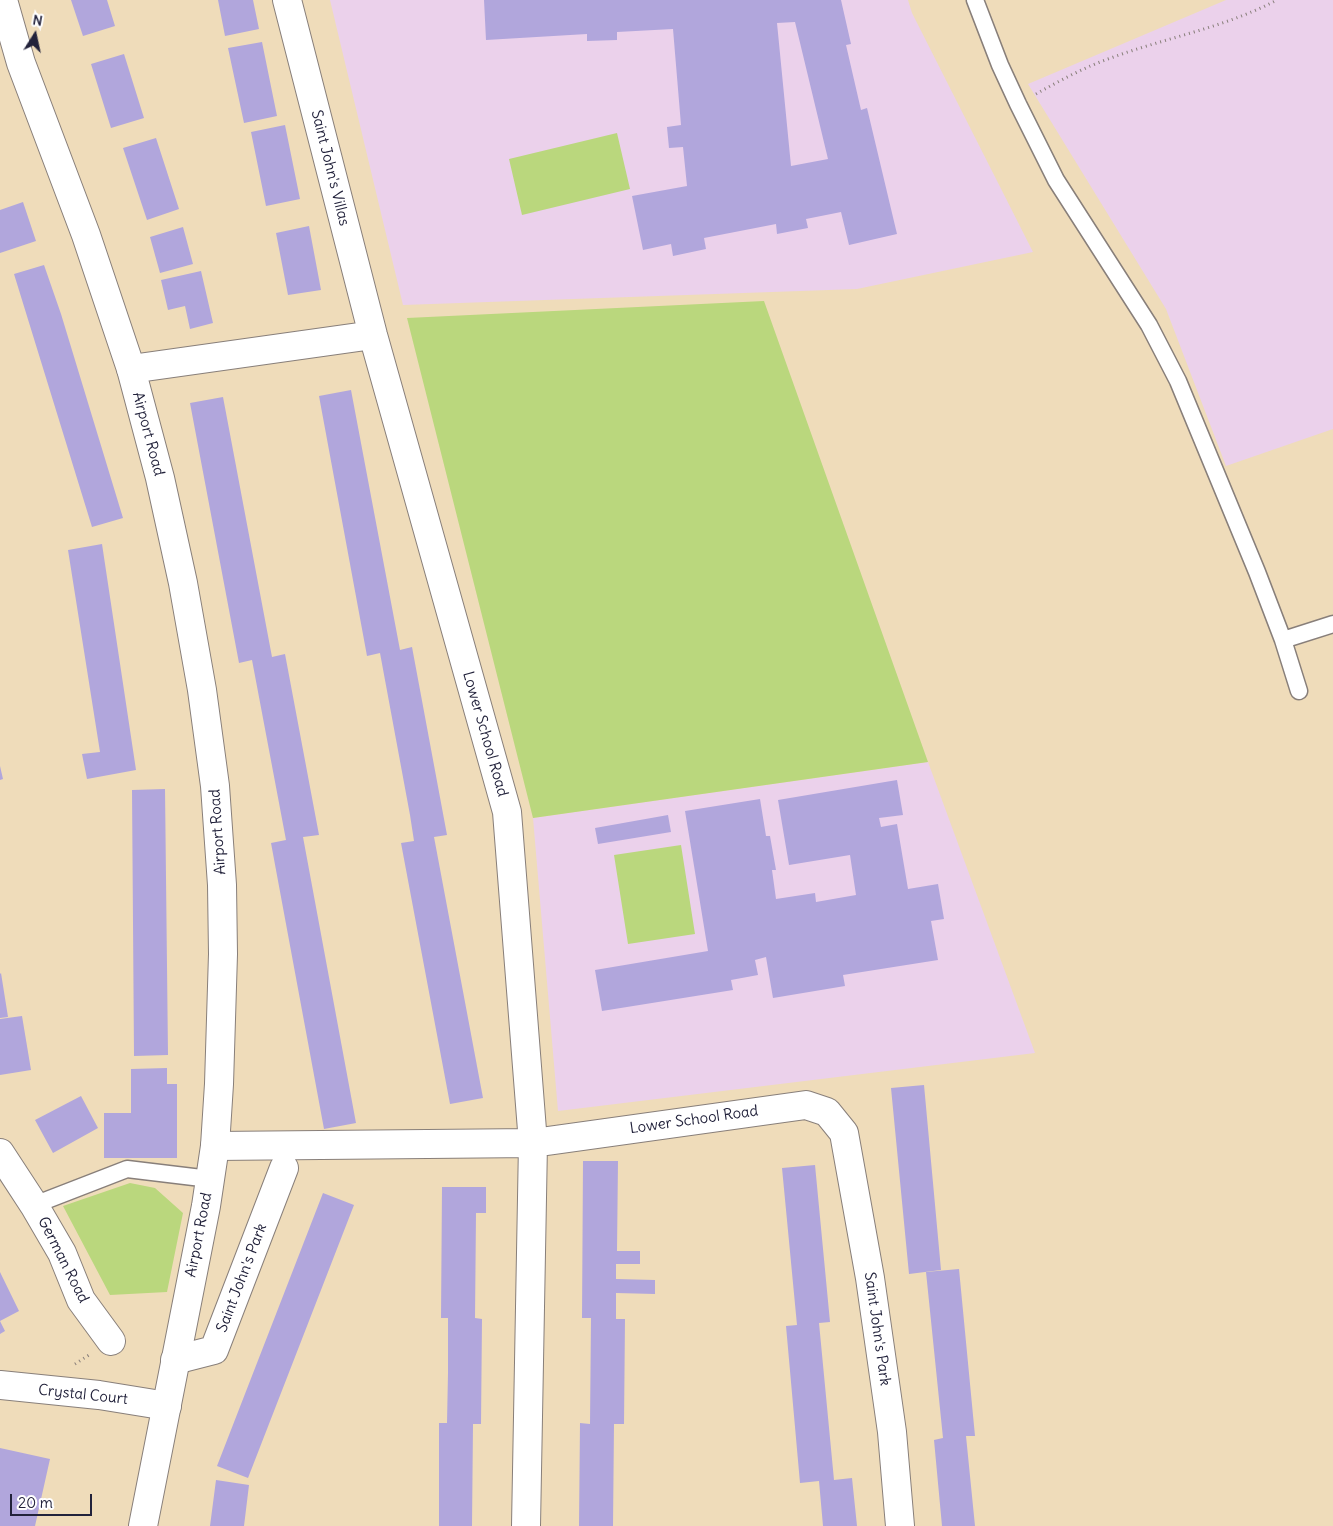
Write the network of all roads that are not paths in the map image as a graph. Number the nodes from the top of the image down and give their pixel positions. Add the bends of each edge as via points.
1 (287, 0) edge
2 (975, 0) edge
3 (3, 5) edge
4 (373, 335) junction
5 (131, 369) junction
6 (1333, 624) edge
7 (1283, 640) junction
8 (1299, 691) dead end
9 (844, 1133) joint
10 (534, 1143) junction
11 (215, 1146) junction
12 (0, 1153) edge
13 (284, 1168) dead end
14 (210, 1179) junction
15 (34, 1205) junction
16 (110, 1341) dead end
17 (175, 1360) junction
18 (0, 1385) edge
19 (167, 1406) junction
20 (143, 1526) edge
21 (526, 1526) edge
22 (900, 1526) edge

1 - 4 street, Saint John's Villas
2 - 7 lane via 1000,64 1056,180 1149,325 1178,381
3 - 5 street, Airport Road
4 - 5 street
4 - 10 street, Lower School Road via 507,812
5 - 11 street, Airport Road via 183,583 215,786 223,954
6 - 7 lane
7 - 8 lane
9 - 10 street, Lower School Road via 828,1112 806,1105
9 - 22 street, Saint John's Park via 870,1278 892,1432
10 - 11 street, Lower School Road
10 - 21 street
11 - 14 street, Airport Road
12 - 15 street, German Road
13 - 17 street, Saint John's Park via 214,1350
14 - 15 lane via 127,1169
14 - 17 street, Airport Road
15 - 16 street, German Road via 62,1253 81,1300
17 - 19 street, Airport Road
18 - 19 street, Crystal Court
19 - 20 street, Airport Road

